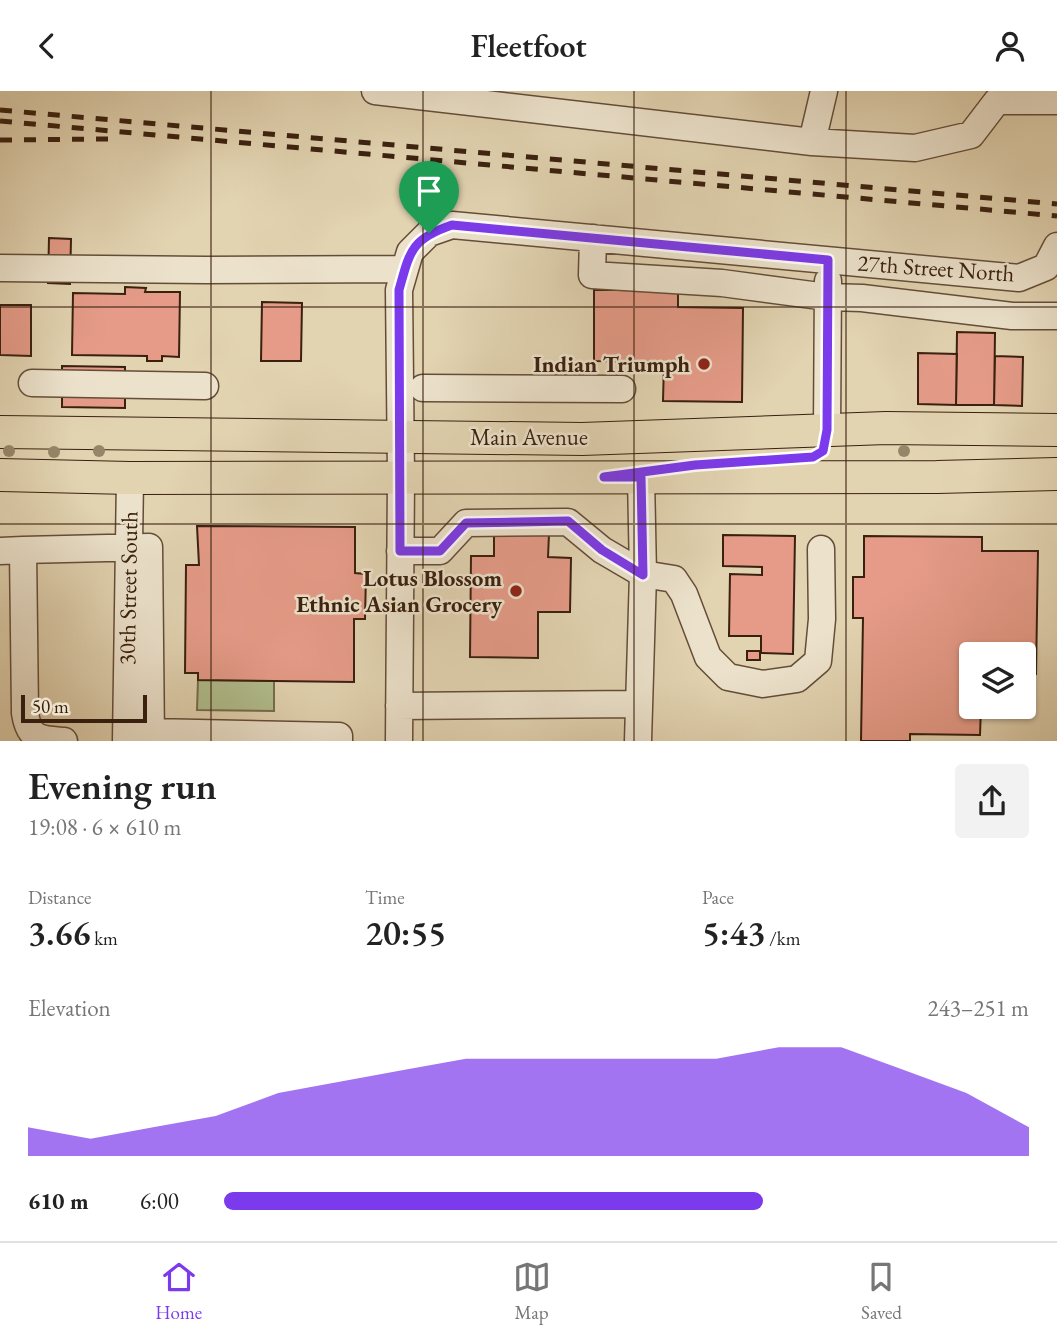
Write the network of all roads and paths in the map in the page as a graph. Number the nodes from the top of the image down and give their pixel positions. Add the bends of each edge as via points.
1 (374, 91) edge
2 (824, 91) edge
3 (1057, 101) edge
4 (812, 142) junction
5 (593, 238) junction
6 (1055, 253) edge
7 (828, 260) junction
8 (0, 268) edge
9 (405, 269) junction
10 (827, 297) junction
11 (1057, 316) edge
12 (32, 383) dead end
13 (205, 386) dead end
14 (422, 388) dead end
15 (622, 389) dead end
16 (827, 430) junction
17 (1057, 430) edge
18 (0, 432) edge
19 (399, 436) junction
20 (1057, 474) edge
21 (0, 475) edge
22 (401, 477) junction
23 (604, 477) junction
24 (641, 477) junction
25 (130, 478) junction
26 (129, 547) junction
27 (821, 549) dead end
28 (12, 550) edge
29 (400, 551) junction
30 (643, 575) junction
31 (639, 704) junction
32 (399, 706) junction
33 (151, 736) edge
34 (64, 740) edge
35 (126, 740) edge
36 (339, 740) edge
37 (398, 740) edge
38 (638, 740) edge

1 - 4 street
2 - 4 street
3 - 4 street via 997,101 971,135 915,148
5 - 7 street, 27th Street North
5 - 9 street, 27th Street North via 452,225 429,233 410,252
5 - 10 street via 592,275 722,283
6 - 7 street, 27th Street North via 1046,267 1019,278
7 - 10 street
8 - 9 street
9 - 19 street, 27th Street North via 399,290
10 - 11 street via 1012,316
10 - 16 street
12 - 13 street
14 - 15 street
16 - 17 main road, Main Avenue
16 - 19 main road, Main Avenue via 582,439
16 - 23 main road via 823,451 813,457
18 - 19 main road, Main Avenue
19 - 22 street, 27th Street North
20 - 24 main road, Main Avenue
21 - 25 main road, Main Avenue
22 - 23 main road, Main Avenue
22 - 25 main road, Main Avenue
22 - 29 street, 27th Street North
23 - 24 main road, Main Avenue
24 - 30 street
25 - 26 street, 30th Street South
26 - 28 street
26 - 33 street via 149,547
26 - 35 street, 30th Street South
27 - 30 street via 818,661 797,679 763,684 728,677 708,657 674,579
28 - 34 street via 28,727 39,739
29 - 30 street via 440,551 466,523 568,521 602,550
29 - 32 street, 27th Street North
30 - 31 street
31 - 32 street
31 - 38 street
32 - 37 street, 27th Street North
33 - 36 street via 339,736

